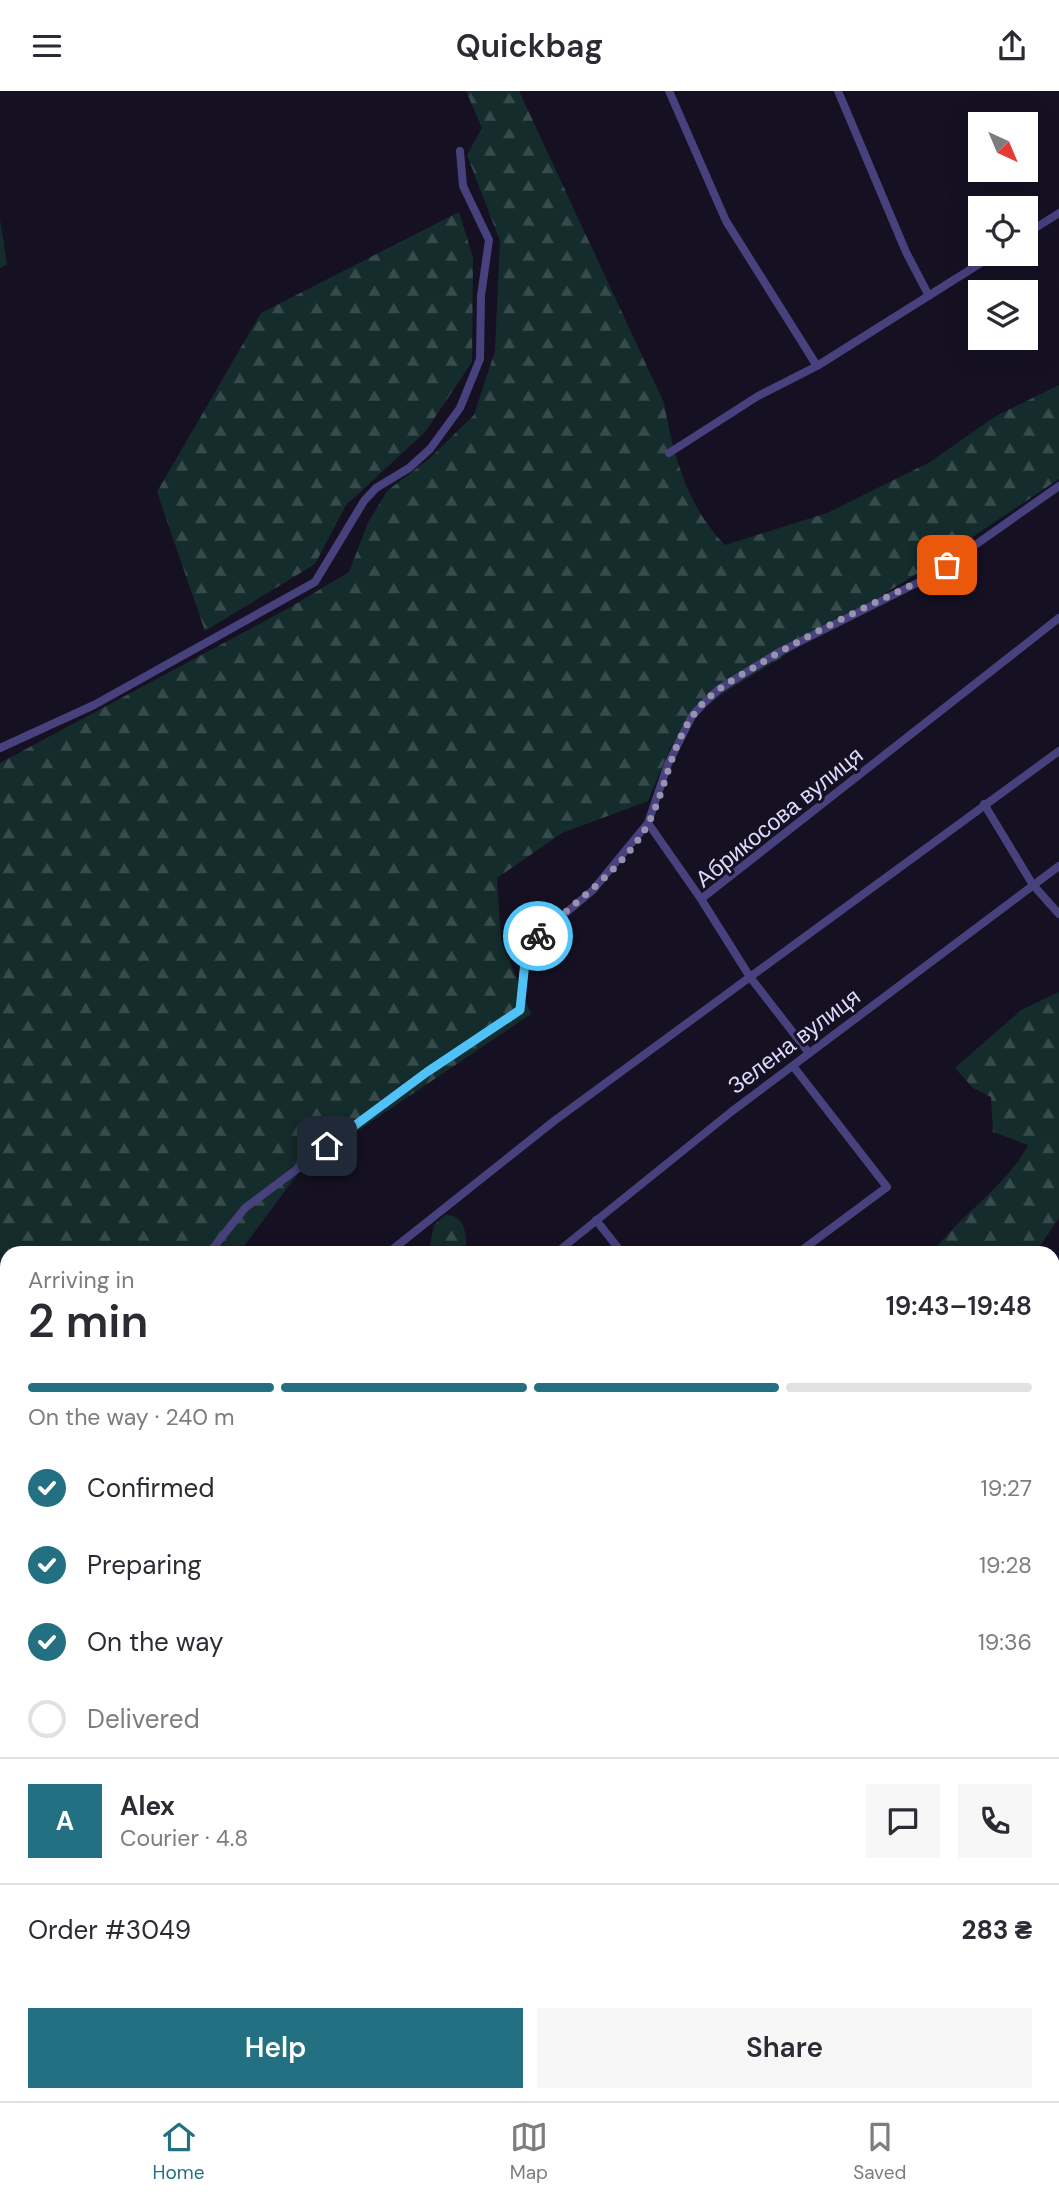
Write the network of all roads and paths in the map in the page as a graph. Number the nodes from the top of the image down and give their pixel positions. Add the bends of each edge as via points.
1 (669, 91) edge
2 (838, 91) edge
3 (460, 151) dead end
4 (1059, 213) edge
5 (1038, 227) edge
6 (976, 266) edge
7 (929, 296) junction
8 (817, 366) junction
9 (669, 453) dead end
10 (1059, 487) edge
11 (1059, 618) edge
12 (0, 748) edge
13 (1059, 751) edge
14 (984, 804) junction
15 (649, 823) junction
16 (1059, 866) edge
17 (1033, 885) junction
18 (701, 899) junction
19 (1059, 914) edge
20 (750, 977) junction
21 (809, 1053) junction
22 (793, 1066) junction
23 (596, 1220) junction
24 (215, 1246) edge
25 (397, 1246) edge
26 (564, 1246) edge
27 (616, 1246) edge
28 (807, 1246) edge

1 - 8 street via 726,221
2 - 7 street
3 - 12 street via 464,185 488,240 480,359 460,408 430,449 364,501 315,582 94,705
4 - 5 street
6 - 7 street
7 - 8 street
8 - 9 street via 758,396
10 - 15 street via 931,576 780,651 719,689 692,716 668,764
11 - 18 street, Абрикосова вулиця
13 - 14 street
14 - 17 street
14 - 20 street
15 - 18 street
15 - 24 street via 593,890 526,952 520,1010 427,1072 245,1208
16 - 17 street, Зелена вулиця
17 - 19 street
17 - 21 street, Зелена вулиця
18 - 20 street, Абрикосова вулиця
20 - 21 street, Абрикосова вулиця
20 - 25 street via 554,1121
21 - 22 street, Зелена вулиця
22 - 23 street, Зелена вулиця
22 - 28 street via 887,1187
23 - 26 street, Зелена вулиця
23 - 27 street

